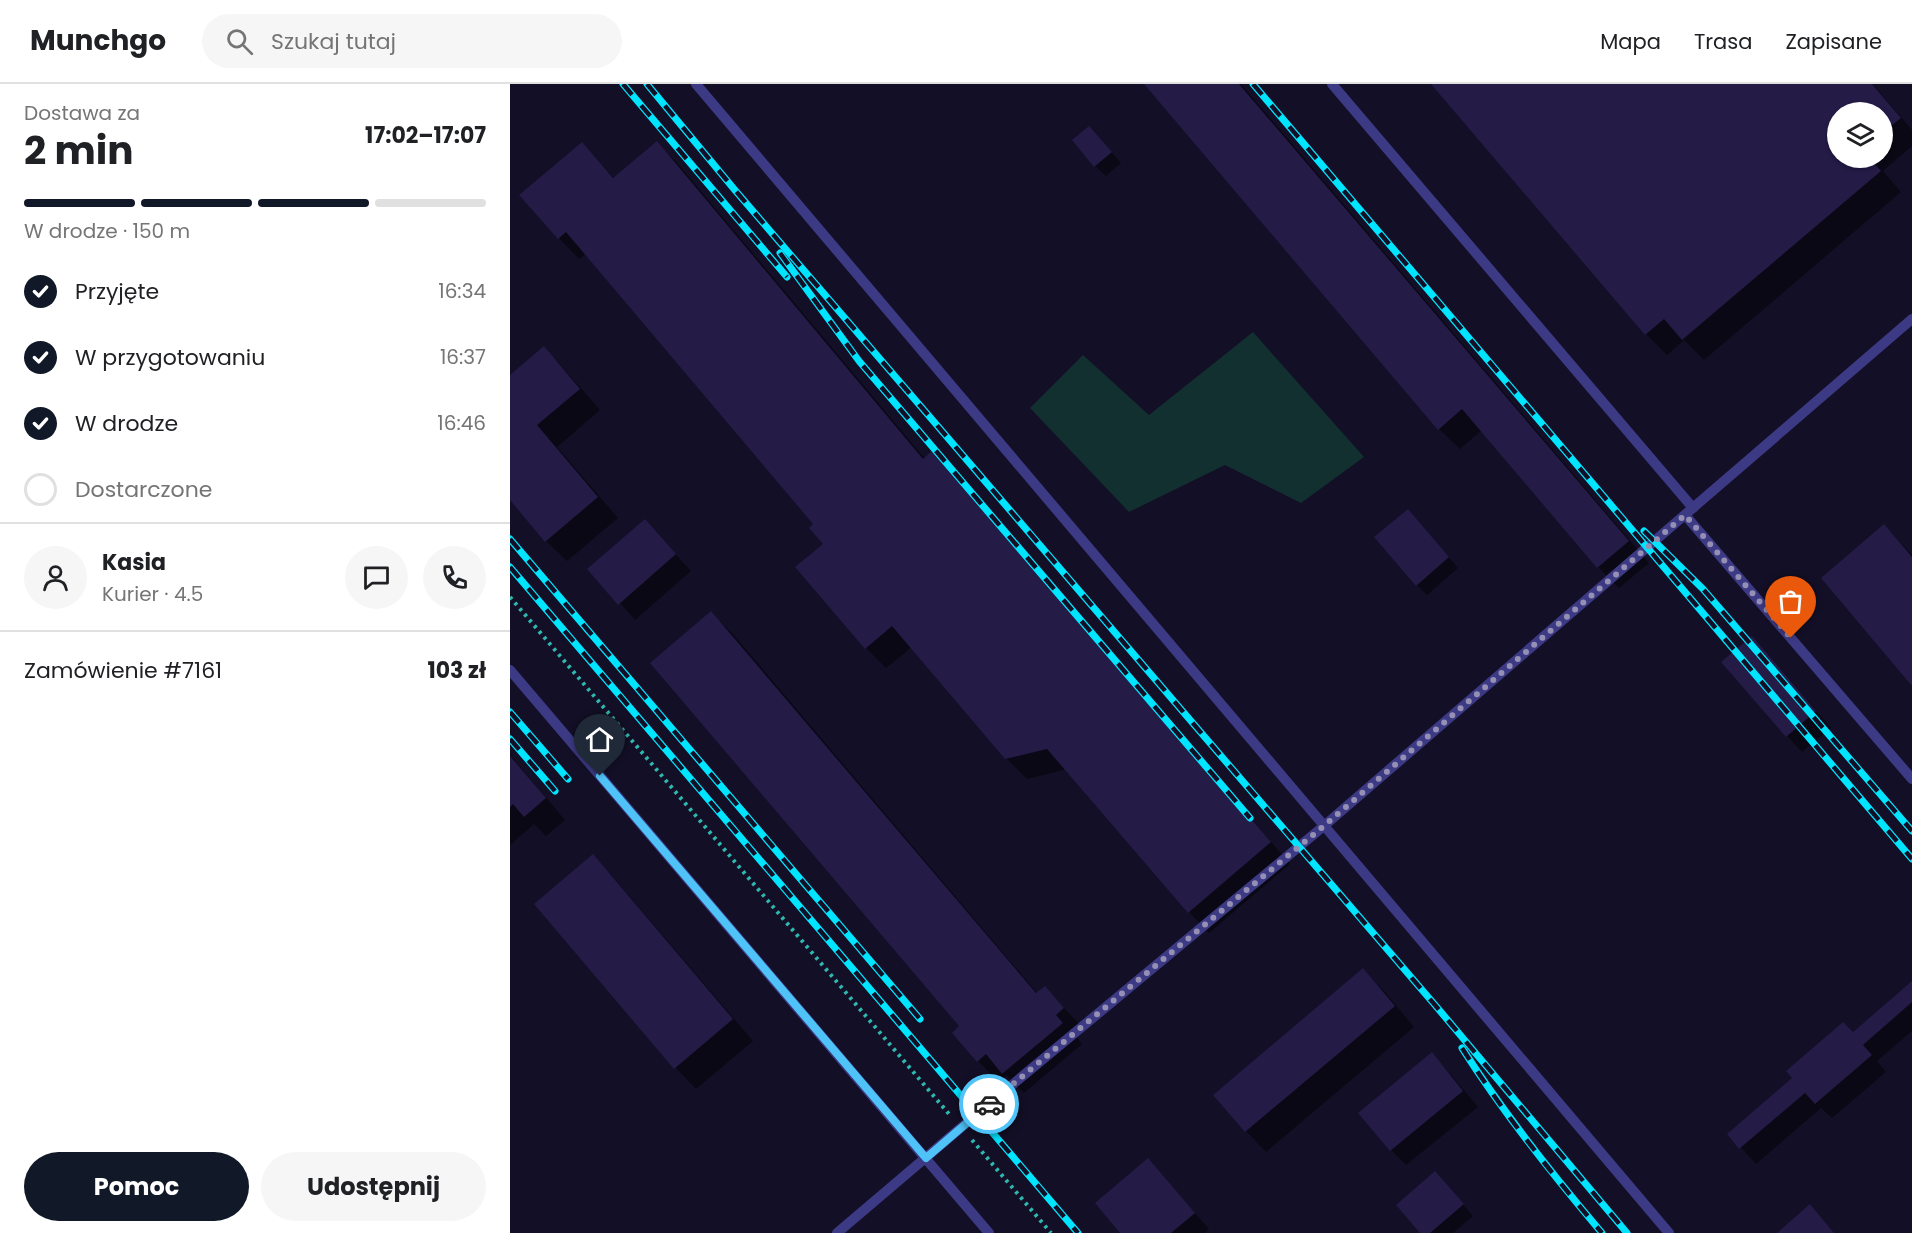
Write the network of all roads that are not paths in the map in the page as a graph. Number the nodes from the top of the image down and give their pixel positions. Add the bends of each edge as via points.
1 (696, 84) edge
2 (1332, 84) edge
3 (1912, 319) edge
4 (1689, 511) junction
5 (510, 670) edge
6 (1912, 779) edge
7 (1325, 825) junction
8 (926, 1158) junction
9 (837, 1233) edge
10 (989, 1233) edge
11 (1669, 1233) edge

1 - 7 lane
2 - 4 lane
3 - 4 lane
4 - 6 lane
4 - 7 lane
5 - 8 lane
7 - 8 lane
7 - 11 lane
8 - 9 lane
8 - 10 lane

